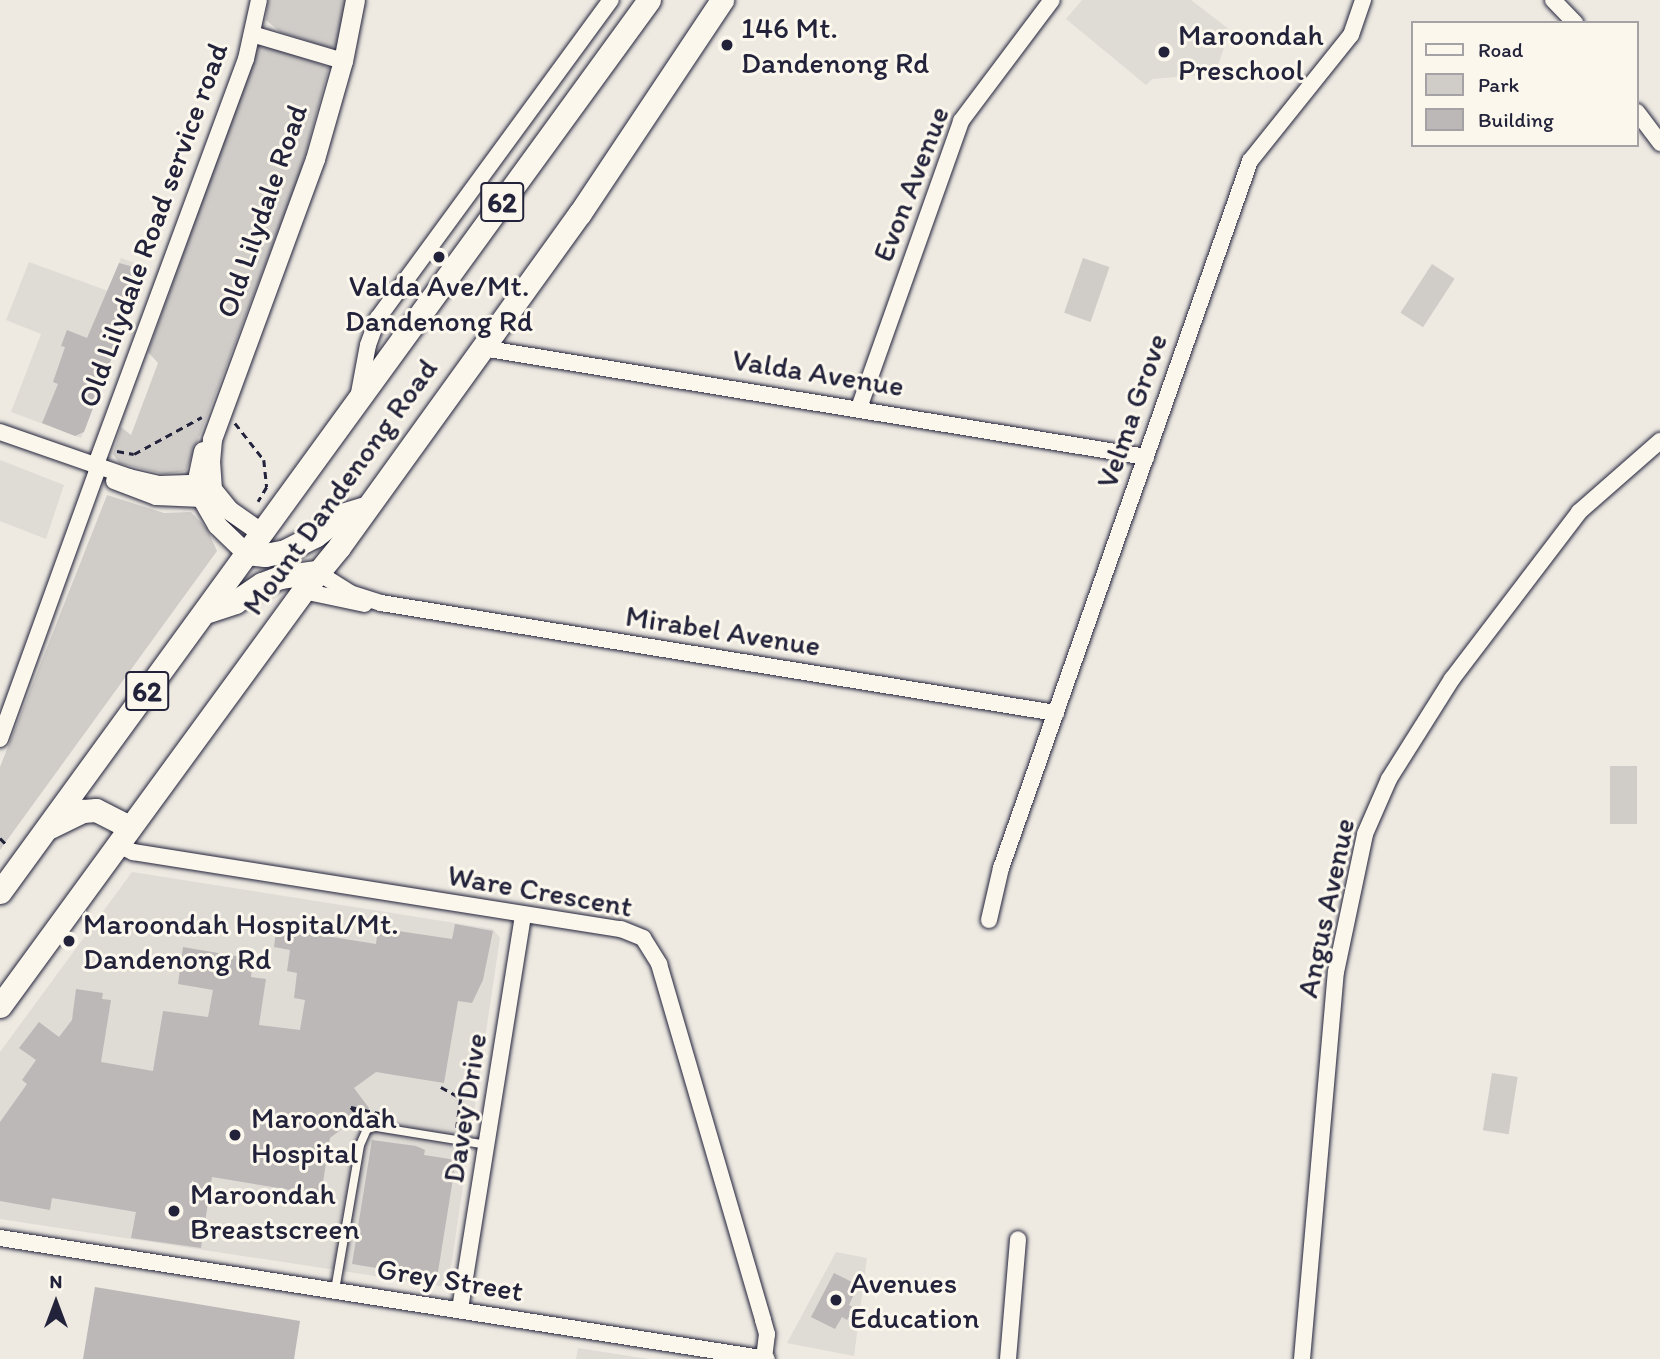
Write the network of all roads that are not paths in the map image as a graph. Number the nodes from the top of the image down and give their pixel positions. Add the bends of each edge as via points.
1 (259, 0) edge
2 (355, 0) edge
3 (611, 0) edge
4 (649, 0) edge
5 (722, 0) edge
6 (1052, 0) edge
7 (1363, 0) edge
8 (1553, 0) edge
9 (1573, 21) edge
10 (252, 33) junction
11 (343, 61) junction
12 (1639, 115) edge
13 (1660, 143) edge
14 (482, 348) junction
15 (357, 406) junction
16 (859, 408) junction
17 (0, 432) edge
18 (1660, 441) edge
19 (1146, 457) junction
20 (97, 468) junction
21 (203, 491) junction
22 (365, 508) junction
23 (262, 533) junction
24 (285, 551) junction
25 (246, 553) junction
26 (317, 572) junction
27 (280, 577) junction
28 (303, 591) junction
29 (381, 604) junction
30 (205, 612) junction
31 (1056, 713) junction
32 (0, 739) edge
33 (47, 828) junction
34 (124, 836) junction
35 (0, 892) edge
36 (523, 915) junction
37 (989, 920) dead end
38 (0, 1006) edge
39 (487, 1144) junction
40 (0, 1238) edge
41 (1018, 1239) dead end
42 (335, 1290) junction
43 (460, 1309) junction
44 (766, 1359) edge
45 (1008, 1359) edge
46 (1302, 1359) edge

1 - 10 street, Old Lilydale Road service road
2 - 11 street, Old Lilydale Road
3 - 15 street, Mount Dandenong Road via 378,318
4 - 15 main road, Mount Dandenong Road / 62
5 - 14 main road, Mount Dandenong Road / 62 via 644,120
6 - 16 street, Evon Avenue via 961,121
7 - 19 street, Velma Grove via 1351,35 1250,161
8 - 9 street
10 - 11 street
10 - 20 street, Old Lilydale Road service road
11 - 21 street, Old Lilydale Road via 295,216 212,439
12 - 13 street
14 - 16 street, Valda Avenue
14 - 22 main road, Mount Dandenong Road / 62
15 - 23 main road, Mount Dandenong Road / 62
16 - 19 street, Valda Avenue
17 - 20 street
18 - 46 street, Angus Avenue via 1579,512 1452,679 1389,779 1365,834 1336,972
19 - 31 street, Velma Grove
20 - 21 street via 136,492 162,498
20 - 32 street
21 - 23 street
21 - 25 street via 217,525
22 - 24 main road via 342,514 315,536
22 - 26 main road, Mount Dandenong Road / 62
23 - 24 main road
23 - 25 main road, Mount Dandenong Road / 62
24 - 25 main road
24 - 26 main road
25 - 27 main road
25 - 30 main road, Mount Dandenong Road / 62
26 - 27 main road
26 - 28 main road, Mount Dandenong Road / 62
26 - 29 street, Mirabel Avenue via 350,593
27 - 28 main road
27 - 30 main road via 235,602
28 - 29 street, Mirabel Avenue via 345,602
28 - 34 main road, Mount Dandenong Road / 62
29 - 31 street, Mirabel Avenue
30 - 33 main road, Mount Dandenong Road / 62
31 - 37 street, Velma Grove via 1001,868
33 - 34 main road via 83,811 96,810
33 - 35 main road, Mount Dandenong Road / 62
34 - 36 street, Ware Crescent via 133,852
34 - 38 main road, Mount Dandenong Road / 62
36 - 39 street, Davey Drive
36 - 44 street, Ware Crescent via 621,929 652,948 767,1334
39 - 42 lane via 367,1129 360,1144
39 - 43 street, Davey Drive
40 - 42 street, Grey Street
41 - 45 street
42 - 43 street, Grey Street
43 - 44 street, Grey Street

